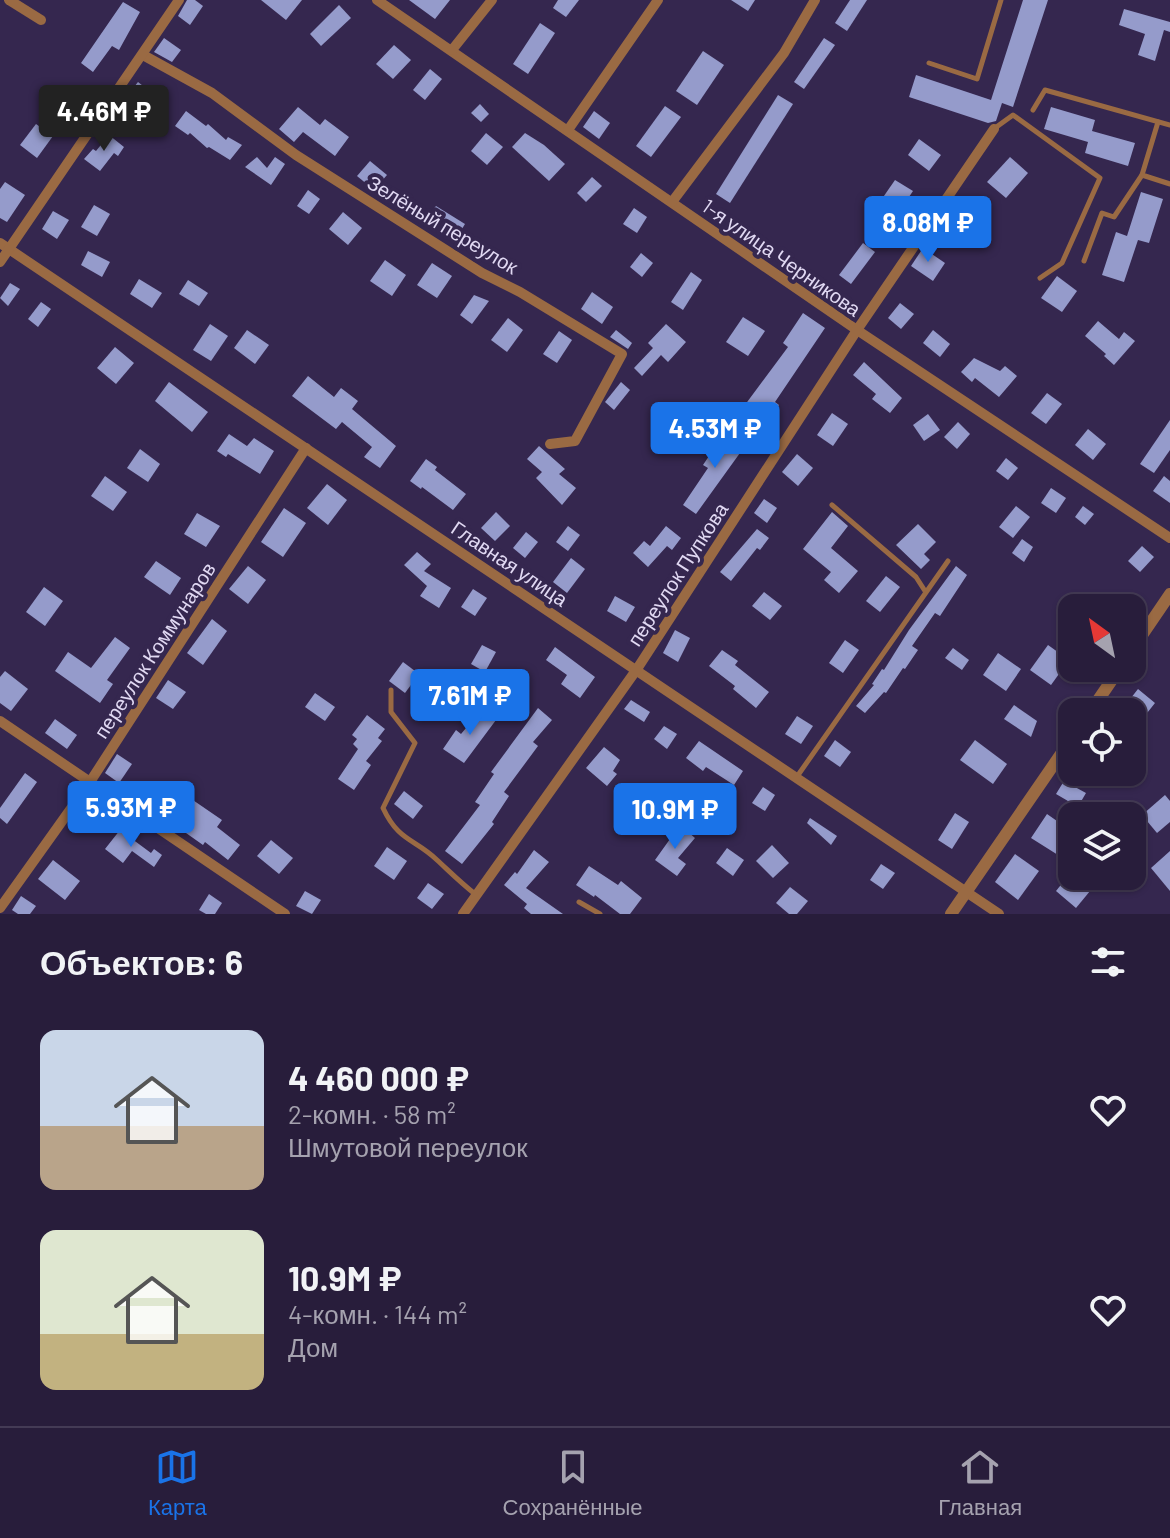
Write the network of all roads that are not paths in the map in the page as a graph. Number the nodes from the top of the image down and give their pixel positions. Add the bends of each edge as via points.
1 (9, 0) edge
2 (179, 0) edge
3 (377, 0) edge
4 (492, 0) edge
5 (658, 0) edge
6 (815, 0) edge
7 (1001, 0) edge
8 (41, 20) dead end
9 (452, 50) junction
10 (143, 55) junction
11 (929, 63) dead end
12 (1033, 110) dead end
13 (1158, 122) junction
14 (1170, 125) edge
15 (994, 129) joint
16 (568, 130) junction
17 (1142, 175) junction
18 (1170, 184) edge
19 (672, 202) junction
20 (4, 246) edge
21 (1084, 261) dead end
22 (0, 262) edge
23 (1040, 278) dead end
24 (857, 330) junction
25 (550, 444) dead end
26 (306, 448) junction
27 (832, 505) dead end
28 (1170, 538) edge
29 (948, 561) dead end
30 (925, 591) junction
31 (1170, 594) edge
32 (1146, 629) edge
33 (637, 669) junction
34 (391, 690) dead end
35 (0, 721) edge
36 (1058, 758) edge
37 (795, 778) junction
38 (90, 782) junction
39 (967, 891) junction
40 (476, 894) junction
41 (579, 902) dead end
42 (0, 908) edge
43 (285, 914) edge
44 (463, 914) edge
45 (600, 914) edge
46 (951, 914) edge
47 (999, 914) edge

1 - 8 street
2 - 10 street
3 - 9 street, 1-я улица Черникова
4 - 9 street
5 - 16 street
6 - 19 street via 784,53
7 - 11 lane via 977,79
9 - 16 street, 1-я улица Черникова
10 - 20 street
10 - 25 street, Зелёный переулок via 212,93 296,155 482,273 622,354 575,441
12 - 13 lane via 1045,90
13 - 14 lane
13 - 17 lane
15 - 23 lane via 1013,115 1100,178 1062,263
15 - 24 street, переулок Пупкова
16 - 19 street, 1-я улица Черникова
17 - 18 lane
17 - 21 lane via 1114,217 1102,213
19 - 24 street, 1-я улица Черникова
20 - 22 street
20 - 26 street, Главная улица
24 - 28 street, 1-я улица Черникова
24 - 33 street, переулок Пупкова
26 - 33 street, Главная улица
26 - 38 street, переулок Коммунаров
27 - 30 lane via 916,577
29 - 30 lane
30 - 37 lane
31 - 32 street
33 - 37 street, Главная улица
33 - 40 street, переулок Пупкова
34 - 40 lane via 391,712 415,743 383,808 392,827
35 - 38 street
36 - 39 street
37 - 39 street, Главная улица
38 - 42 street, переулок Коммунаров
38 - 43 street
39 - 46 street
39 - 47 street, Главная улица
40 - 44 street, переулок Пупкова
41 - 45 lane

